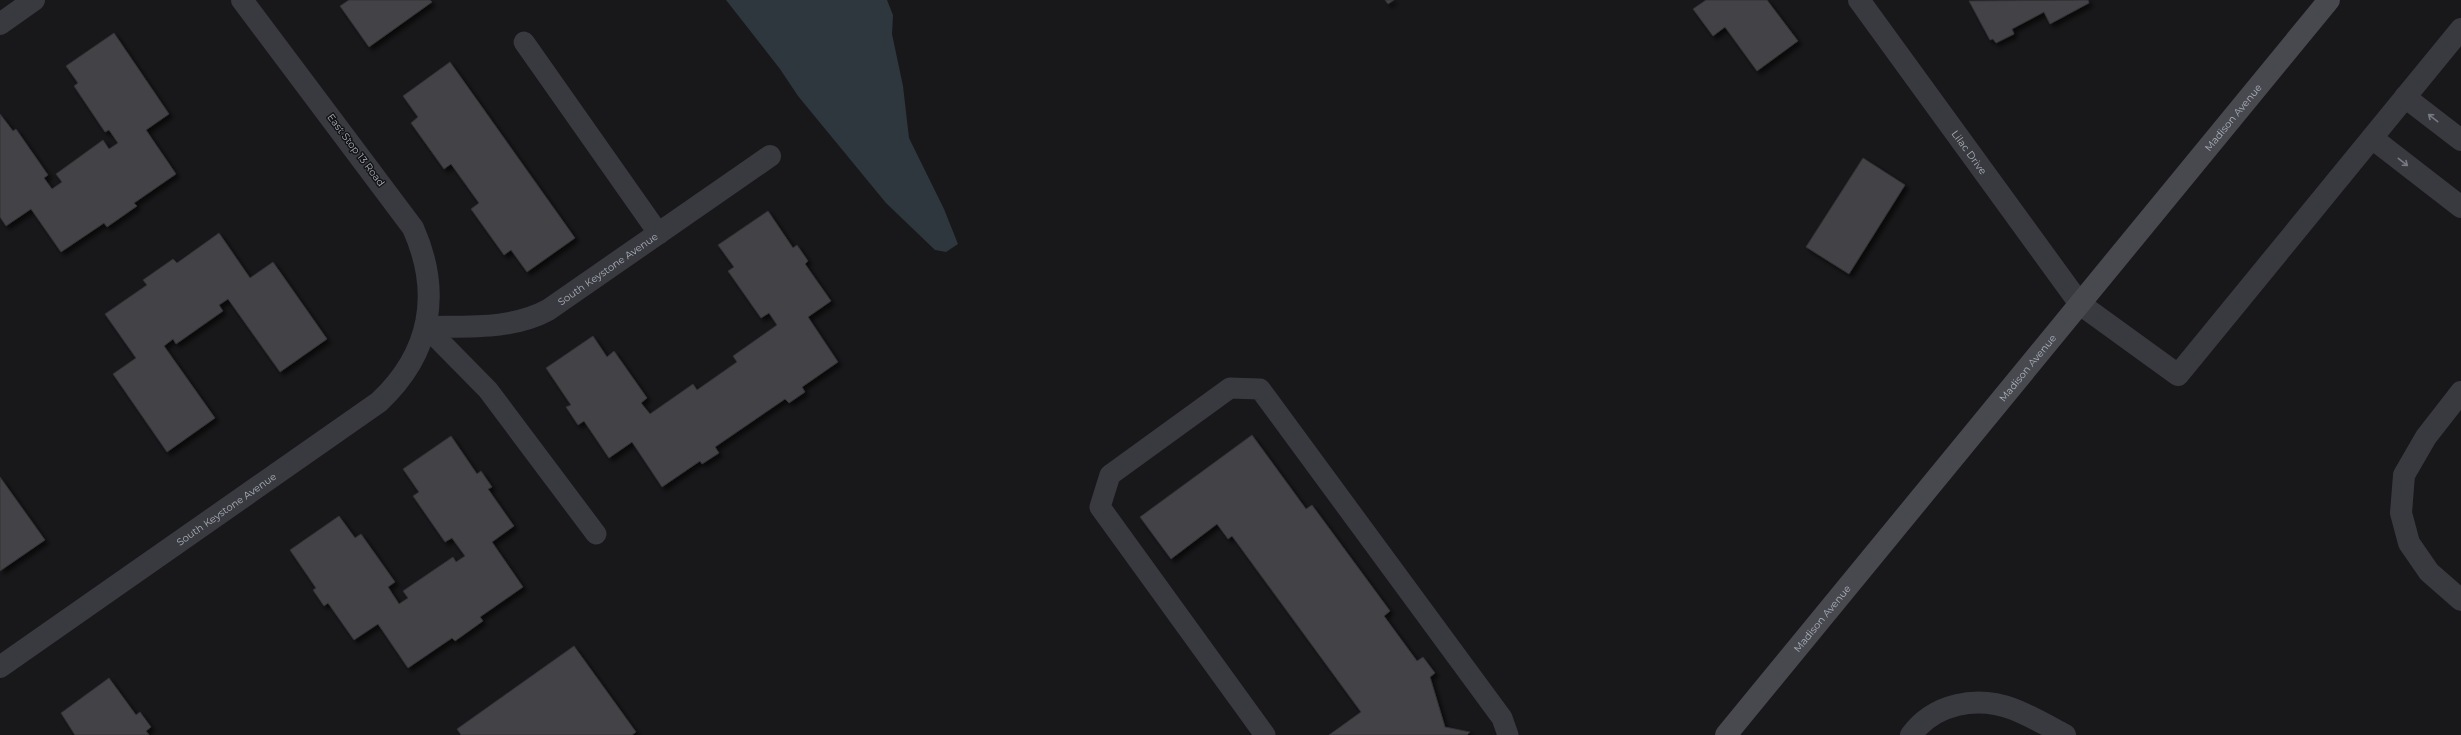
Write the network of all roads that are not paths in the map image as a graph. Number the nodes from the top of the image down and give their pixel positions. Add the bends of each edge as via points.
1 (34, 0) edge
2 (242, 0) edge
3 (1859, 0) edge
4 (2329, 0) edge
5 (0, 24) edge
6 (2461, 29) edge
7 (524, 42) dead end
8 (2405, 96) junction
9 (2372, 138) junction
10 (2461, 140) edge
11 (770, 156) dead end
12 (2461, 207) edge
13 (659, 234) junction
14 (2080, 304) junction
15 (427, 322) junction
16 (2461, 392) edge
17 (596, 534) dead end
18 (2461, 600) edge
19 (0, 667) edge
20 (1265, 735) edge
21 (1508, 735) edge
22 (1726, 735) edge
23 (1910, 735) edge
24 (2065, 735) edge

1 - 5 street
2 - 15 street, East Stop 13 Road via 413,228 428,271
3 - 14 street, Lilac Drive
4 - 14 main road, Madison Avenue
6 - 8 street
7 - 13 lane
8 - 9 street
10 -> 8 street
9 -> 12 street
9 - 14 street, Lilac Drive via 2178,375
11 - 13 street, South Keystone Avenue
13 - 15 street, South Keystone Avenue via 531,320 504,325
14 - 22 main road, Madison Avenue
15 - 17 lane via 488,390
15 - 19 street, South Keystone Avenue via 419,348 407,368 379,402
16 - 18 street via 2426,436 2404,475 2401,513 2409,543 2429,572
20 - 21 lane via 1100,507 1110,475 1230,388 1260,389 1502,718
23 - 24 street via 1926,718 1940,709 1978,703 2013,709

